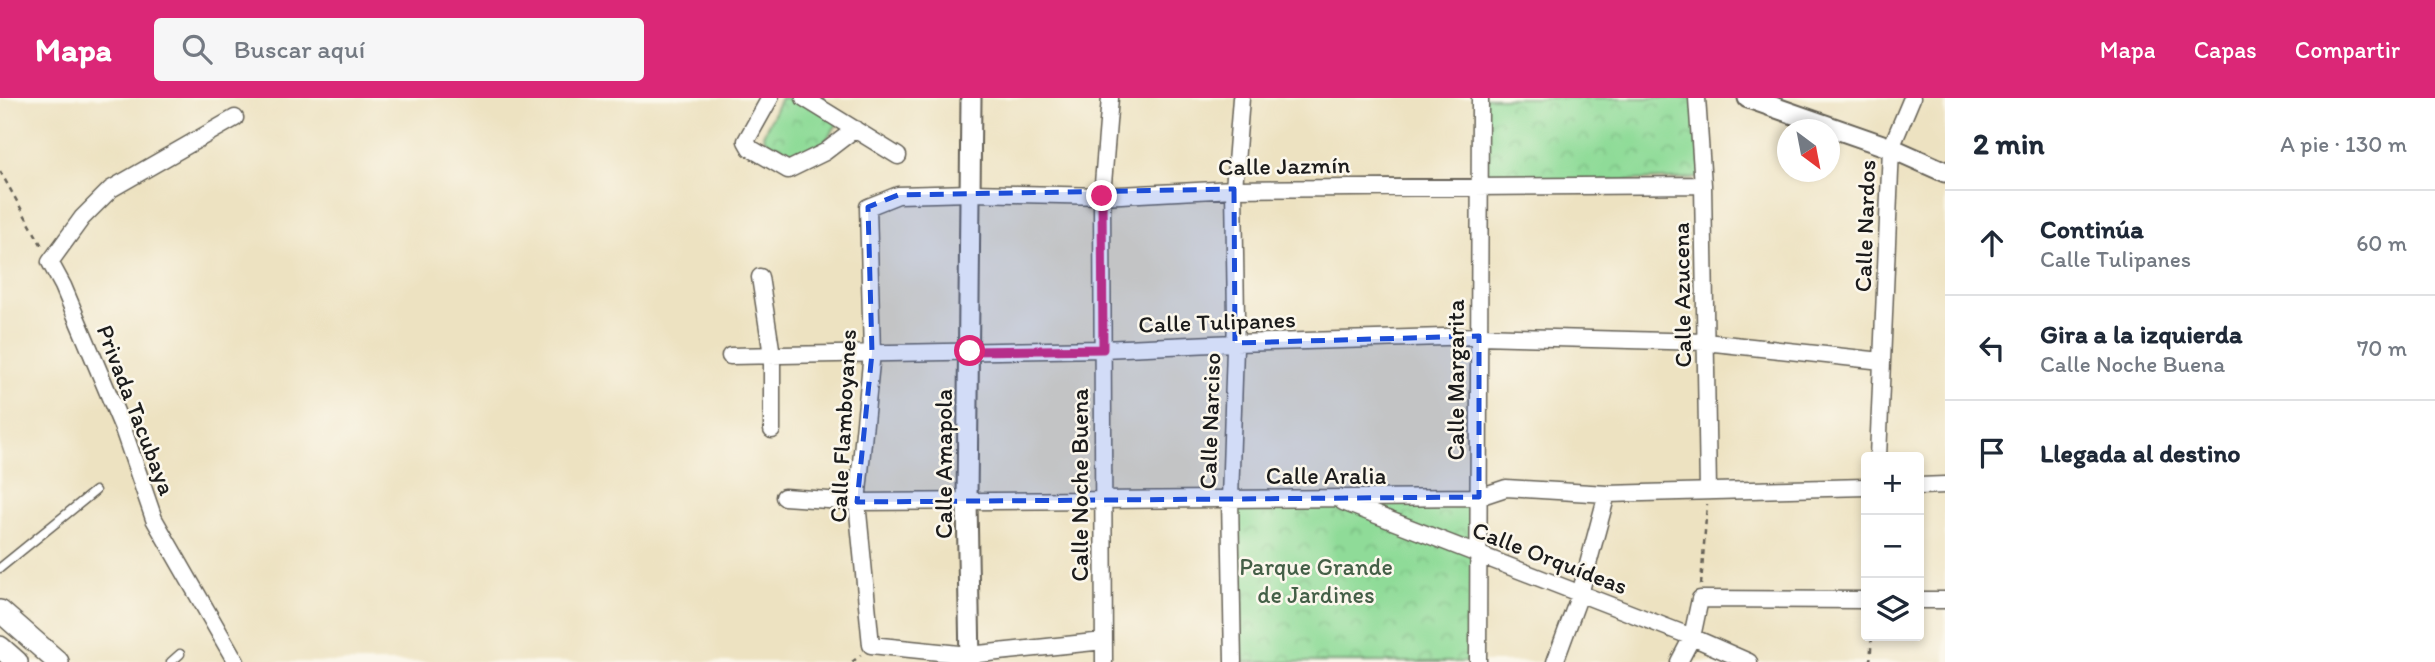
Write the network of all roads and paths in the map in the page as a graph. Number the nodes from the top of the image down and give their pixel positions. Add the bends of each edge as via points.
1 (771, 98) edge
2 (804, 98) edge
3 (971, 98) edge
4 (1111, 98) edge
5 (1241, 98) edge
6 (1480, 98) edge
7 (1697, 98) edge
8 (1748, 98) edge
9 (1912, 98) edge
10 (235, 118) dead end
11 (855, 129) junction
12 (1891, 148) junction
13 (898, 156) dead end
14 (0, 171) edge
15 (1945, 172) edge
16 (1479, 185) junction
17 (1703, 185) junction
18 (1234, 189) junction
19 (971, 194) junction
20 (1102, 196) junction
21 (868, 207) joint
22 (50, 262) junction
23 (760, 277) dead end
24 (1479, 336) junction
25 (1705, 342) junction
26 (1235, 343) junction
27 (1103, 349) junction
28 (970, 351) junction
29 (872, 353) junction
30 (772, 355) junction
31 (730, 356) dead end
32 (1882, 360) junction
33 (772, 430) dead end
34 (1878, 452) edge
35 (1945, 485) edge
36 (1924, 486) edge
37 (1861, 487) edge
38 (96, 491) dead end
39 (1708, 491) junction
40 (1607, 494) junction
41 (784, 497) dead end
42 (1479, 497) junction
43 (1230, 499) junction
44 (1334, 499) junction
45 (1103, 500) junction
46 (967, 501) junction
47 (857, 502) junction
48 (1478, 556) junction
49 (0, 568) edge
50 (1580, 594) junction
51 (1700, 599) junction
52 (1861, 600) edge
53 (1924, 600) edge
54 (1945, 600) edge
55 (0, 611) edge
56 (1692, 637) junction
57 (1104, 641) junction
58 (1872, 641) edge
59 (0, 647) edge
60 (180, 654) dead end
61 (970, 658) edge
62 (17, 662) edge
63 (58, 662) edge
64 (171, 662) edge
65 (236, 662) edge
66 (1104, 662) edge
67 (1233, 662) edge
68 (1478, 662) edge
69 (1555, 662) edge
70 (1679, 662) edge
71 (1749, 662) edge
72 (1870, 662) edge

1 - 11 street via 746,141 788,170 825,152
2 - 11 street
3 - 19 street, Calle Amapola
4 - 20 street, Calle Noche Buena
5 - 18 street, Calle Narciso
6 - 16 street, Calle Margarita
7 - 17 street, Calle Azucena
8 - 12 street
9 - 12 street, Calle Nardos
10 - 22 street via 111,188
11 - 13 street
12 - 15 street
12 - 32 street, Calle Nardos
14 - 22 path
16 - 17 street, Calle Jazmín
16 - 18 street, Calle Jazmín
16 - 24 street, Calle Margarita
17 - 25 street, Calle Azucena
18 - 20 street, Calle Jazmín
18 - 26 street, Calle Narciso
19 - 20 street, Calle Jazmín
19 - 21 street, Calle Jazmín via 898,195
19 - 28 street, Calle Amapola
20 - 27 street, Calle Noche Buena
21 - 29 street, Calle Flamboyanes
22 - 65 street, Privada Tacubaya via 122,426 154,519
23 - 30 street
24 - 25 street, Calle Tulipanes
24 - 26 street, Calle Tulipanes
24 - 42 street, Calle Margarita
25 - 32 street, Calle Tulipanes
25 - 39 street, Calle Azucena
26 - 27 street, Calle Tulipanes
26 - 43 street, Calle Narciso
27 - 28 street, Calle Tulipanes
27 - 45 street, Calle Noche Buena
28 - 29 street, Calle Tulipanes
28 - 46 street, Calle Amapola
29 - 30 street, Calle Tulipanes
29 - 47 street, Calle Flamboyanes
30 - 31 street, Calle Tulipanes
30 - 33 street
32 - 34 street, Calle Nardos
35 - 36 street
37 - 39 street, Calle Aralia
38 - 49 lane
39 - 40 street, Calle Aralia
39 - 51 path
40 - 42 street, Calle Aralia via 1506,488
40 - 50 street
41 - 47 street, Calle Aralia
42 - 44 street, Calle Aralia
42 - 48 street, Calle Margarita
43 - 44 street, Calle Aralia
43 - 45 street, Calle Aralia
43 - 67 street, Calle Narciso
44 - 48 street, Calle Orquídeas
45 - 46 street, Calle Aralia
45 - 57 street, Calle Noche Buena
46 - 47 street, Calle Aralia
46 - 61 street, Calle Amapola
47 - 61 street, Calle Flamboyanes via 871,645
48 - 50 street, Calle Orquídeas
48 - 68 street, Calle Margarita
50 - 56 street, Calle Orquídeas
50 - 69 street
51 - 52 street
51 - 56 street
53 - 54 street
55 - 63 main road
56 - 70 street
56 - 71 street, Calle Orquídeas
57 - 61 street
57 - 66 street, Calle Noche Buena
58 - 72 path
59 - 62 main road
60 - 64 lane

